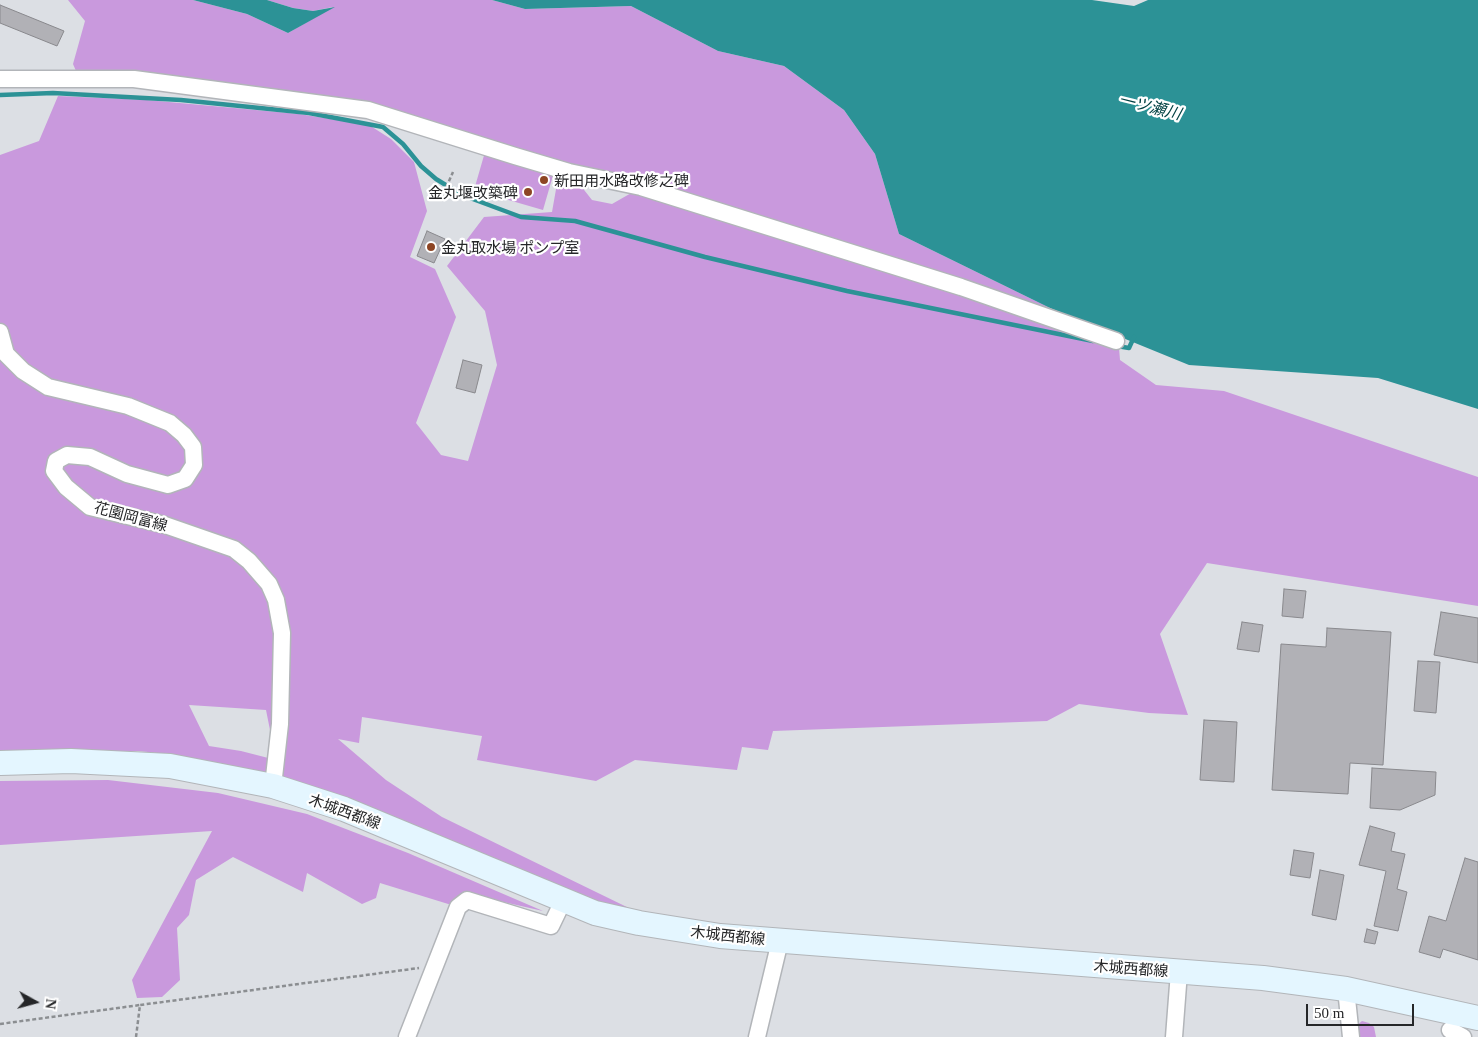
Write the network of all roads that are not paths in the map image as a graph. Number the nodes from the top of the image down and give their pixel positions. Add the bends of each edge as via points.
1 (0, 79) edge
2 (0, 332) edge
3 (1116, 341) dead end
4 (0, 763) edge
5 (273, 786) junction
6 (563, 901) junction
7 (780, 941) junction
8 (1179, 972) junction
9 (1346, 988) junction
10 (1478, 1018) edge
11 (407, 1037) edge
12 (757, 1037) edge
13 (1174, 1037) edge
14 (1351, 1037) edge

1 - 3 street via 134,79 368,110 533,162 650,190 961,287
2 - 5 street, 花園岡富線 via 6,354 23,371 48,387 128,406 163,420 184,435 192,447 194,465 185,479 168,485 127,474 90,457 67,455 56,461 54,470 66,487 90,507 165,525 234,549 269,584 276,600 282,633 280,724
4 - 5 main road, 木城西都線 via 71,761 170,766
5 - 6 main road, 木城西都線 via 344,808
6 - 7 main road, 木城西都線 via 595,913 639,923 720,936
6 - 11 street via 551,926 467,900 458,907
7 - 8 main road, 木城西都線
7 - 12 street
8 - 9 main road, 木城西都線
8 - 13 street
9 - 10 main road, 木城西都線
9 - 14 street

